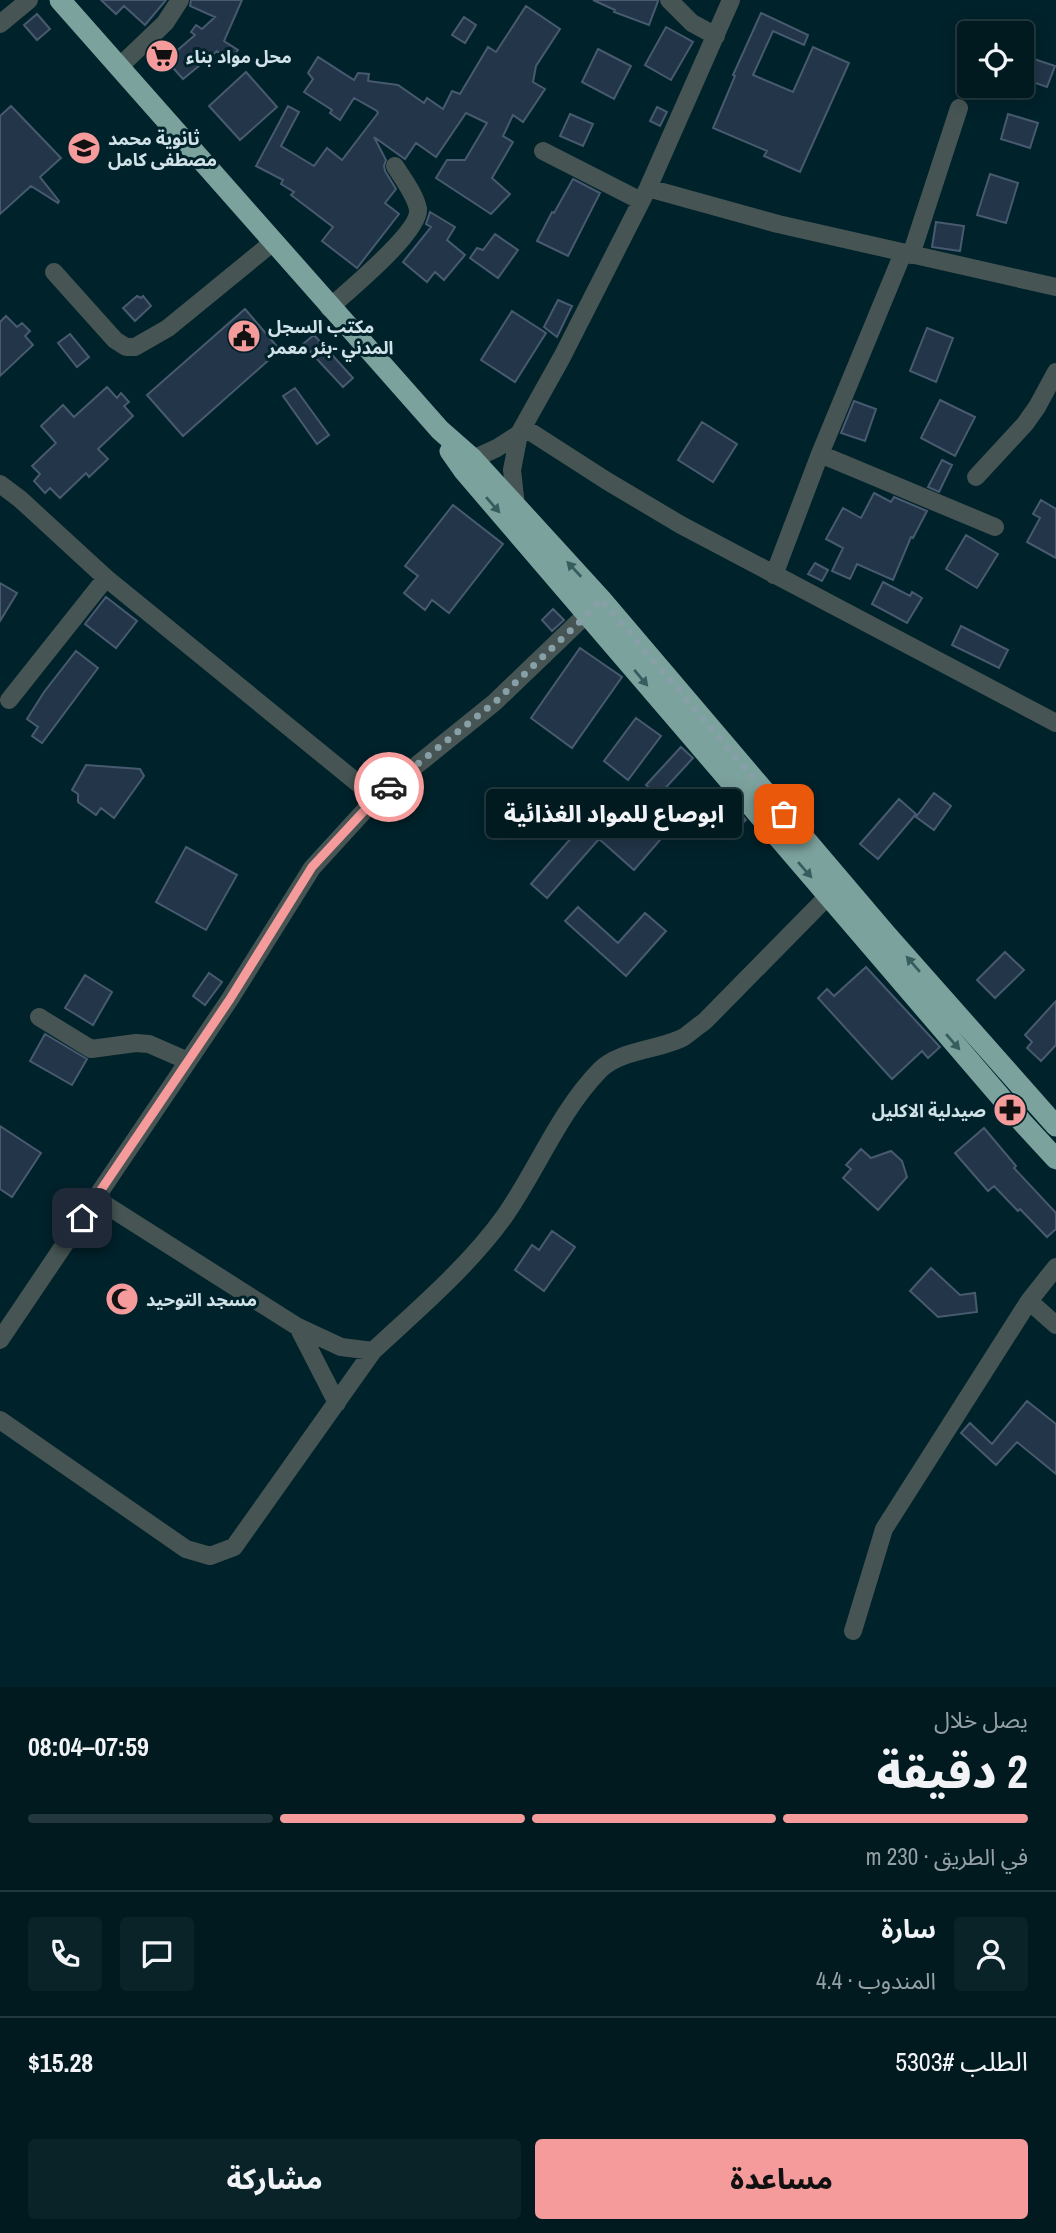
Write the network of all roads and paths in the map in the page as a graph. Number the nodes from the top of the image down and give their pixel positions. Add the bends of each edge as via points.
1 (29, 0) edge
2 (60, 0) edge
3 (180, 0) edge
4 (668, 0) edge
5 (731, 0) edge
6 (0, 24) edge
7 (716, 36) junction
8 (118, 68) junction
9 (959, 108) dead end
10 (543, 151) dead end
11 (395, 166) dead end
12 (645, 195) junction
13 (272, 243) junction
14 (907, 254) junction
15 (54, 272) dead end
16 (1056, 287) edge
17 (329, 308) junction
18 (1056, 372) edge
19 (439, 430) junction
20 (521, 431) junction
21 (820, 454) junction
22 (472, 459) junction
23 (976, 477) dead end
24 (0, 484) edge
25 (516, 506) junction
26 (995, 527) dead end
27 (774, 575) junction
28 (106, 578) junction
29 (594, 607) junction
30 (9, 700) dead end
31 (1056, 723) edge
32 (709, 741) junction
33 (376, 798) junction
34 (828, 896) junction
35 (39, 1017) dead end
36 (188, 1061) junction
37 (1056, 1126) edge
38 (1056, 1159) edge
39 (95, 1198) junction
40 (1056, 1267) edge
41 (1030, 1301) junction
42 (1056, 1325) edge
43 (298, 1326) junction
44 (0, 1340) edge
45 (373, 1351) junction
46 (337, 1403) junction
47 (0, 1420) edge
48 (853, 1631) dead end

1 - 6 street
2 - 8 highway
3 - 8 street via 165,23
4 - 7 street via 692,23
5 - 7 street
7 - 12 street
8 - 13 highway
9 - 14 street
10 - 12 street
11 - 17 street via 418,210 416,221 385,258
12 - 14 street
12 - 20 street
13 - 15 street via 168,328 135,347 116,340
13 - 17 highway
14 - 16 street
14 - 21 street
17 - 19 highway
18 - 23 street via 1025,424
19 - 22 highway
19 -> 29 highway via 464,471
20 - 22 street
20 - 25 street via 512,470
20 - 27 street
21 - 26 street
21 - 27 street
22 - 25 highway
24 - 28 street
29 -> 25 highway
27 - 31 street
28 - 30 street
28 - 33 street
29 - 32 highway
29 - 33 street via 495,702
32 -> 34 highway
37 -> 32 highway
33 - 36 street via 312,867
34 -> 38 highway
34 - 45 street via 705,1021 683,1037 614,1059 600,1069 491,1234
35 - 36 street via 91,1049 149,1044
36 - 39 street
39 - 43 street
39 - 44 street
40 - 41 street
41 - 42 street
41 - 48 street via 884,1529
43 - 45 street via 341,1347
43 - 46 street
45 - 46 street
46 - 47 street via 233,1547 209,1556 186,1549

